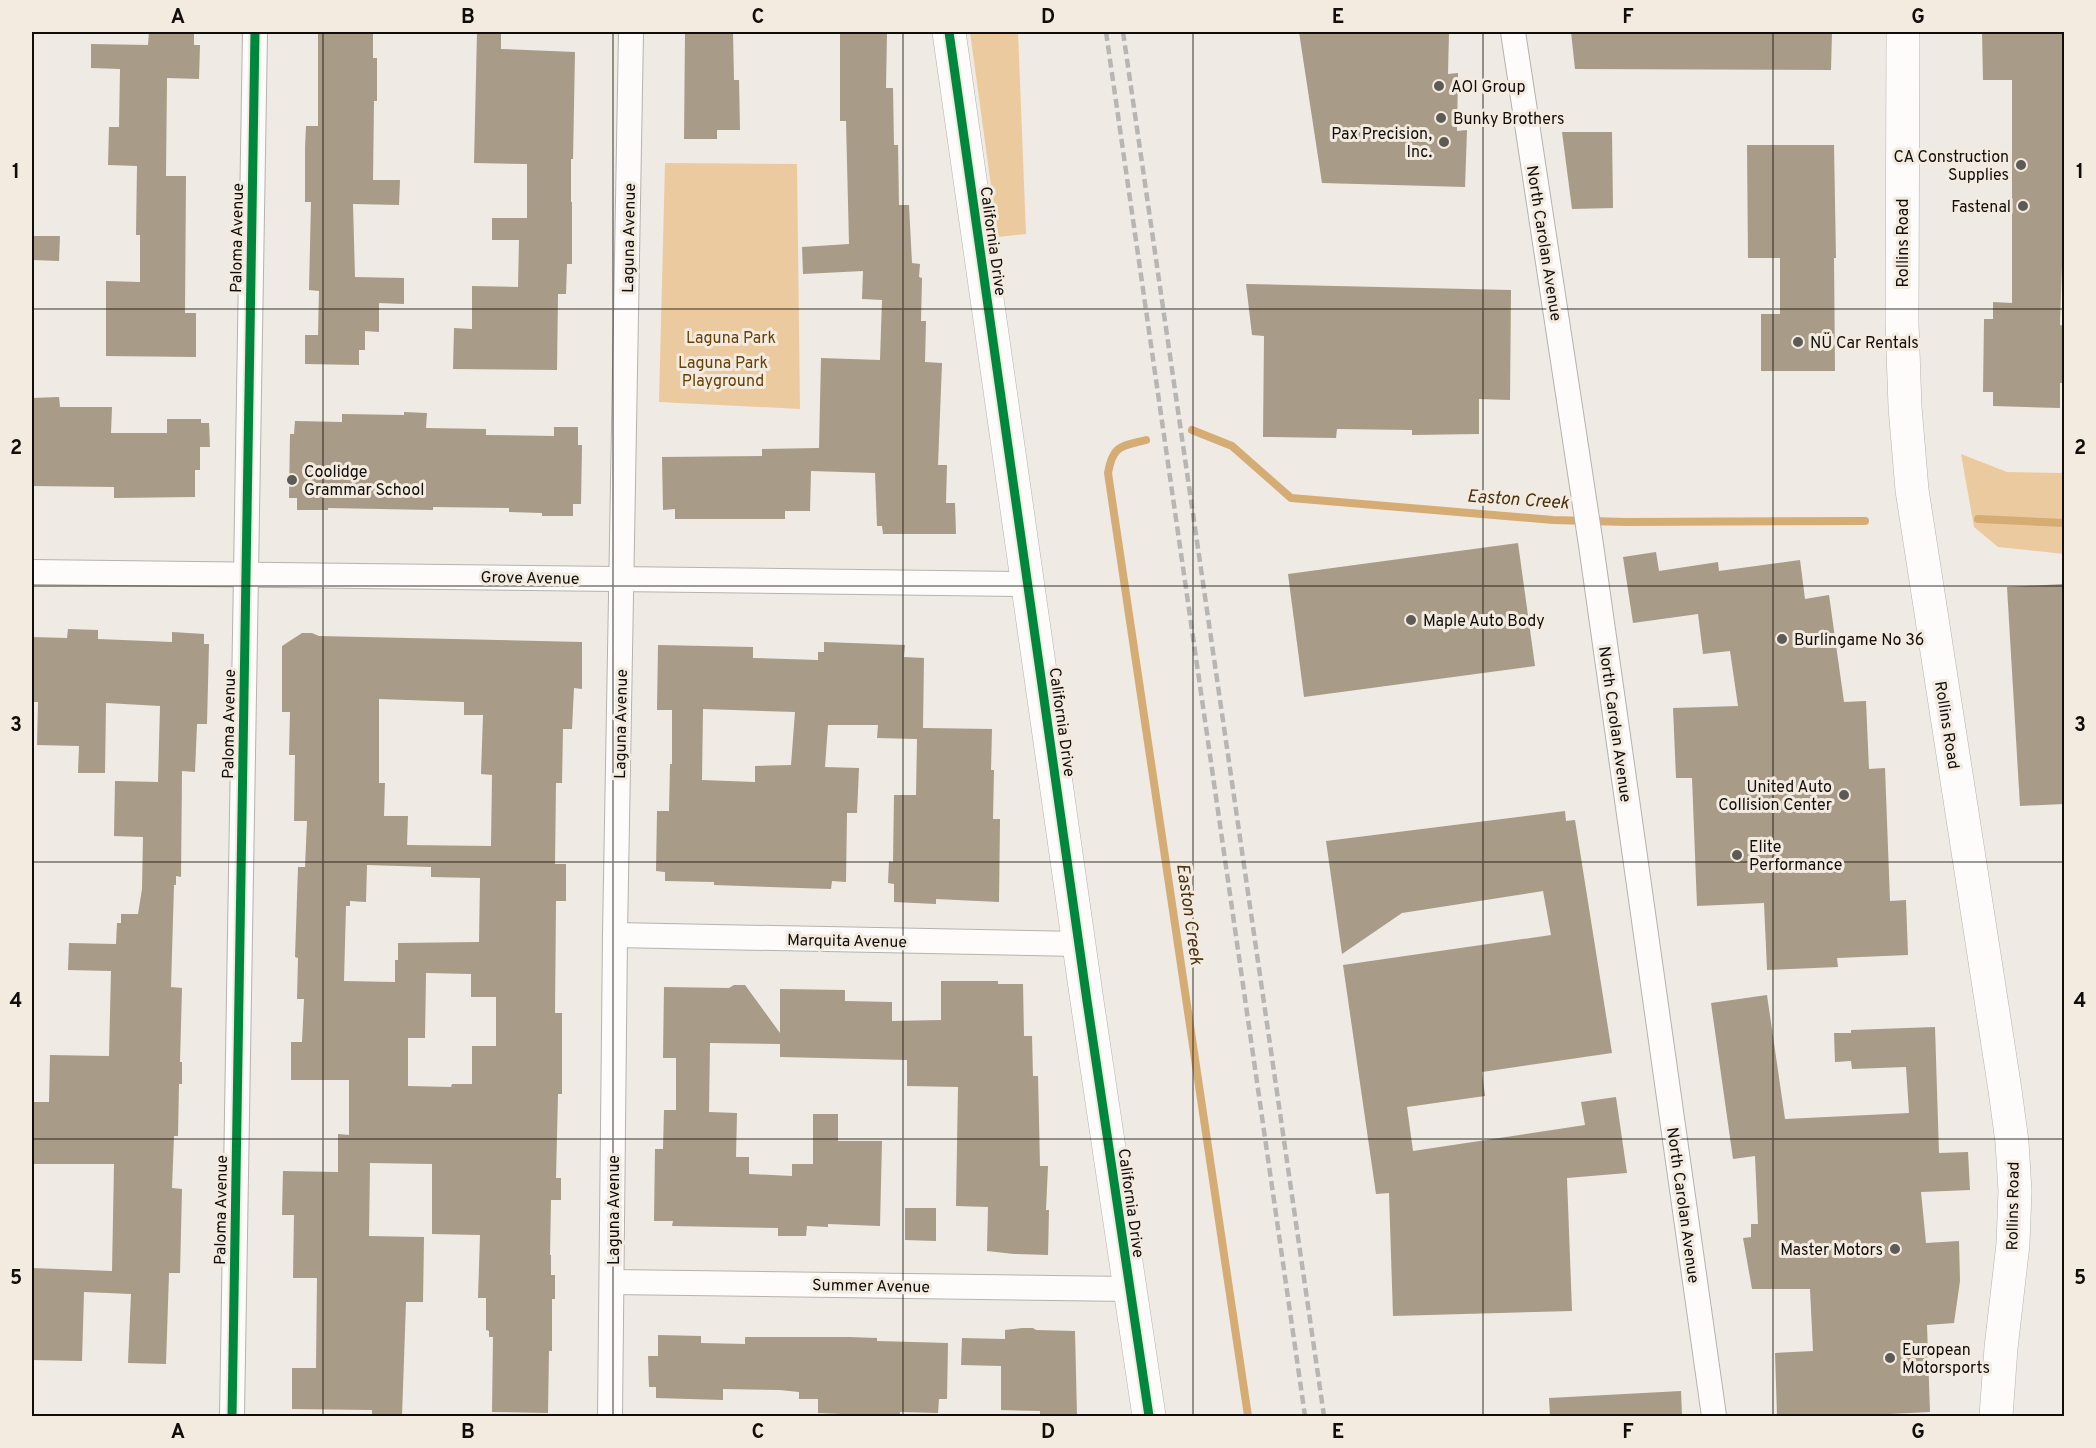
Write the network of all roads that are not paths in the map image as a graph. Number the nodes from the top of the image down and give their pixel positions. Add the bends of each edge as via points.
1 (255, 32) edge
2 (631, 32) edge
3 (949, 32) edge
4 (1513, 32) edge
5 (1903, 32) edge
6 (32, 572) edge
7 (245, 574) junction
8 (622, 578) junction
9 (1028, 584) junction
10 (615, 935) junction
11 (1079, 944) junction
12 (612, 1282) junction
13 (1129, 1289) junction
14 (232, 1416) edge
15 (610, 1416) edge
16 (1149, 1416) edge
17 (1714, 1416) edge
18 (1996, 1416) edge

1 - 7 street, Paloma Avenue
2 - 8 street, Laguna Avenue
3 - 9 street, California Drive
4 - 17 street, North Carolan Avenue via 1591,545
5 - 18 street, Rollins Road via 1902,323 1912,490 2012,1142 2013,1244
6 - 7 street, Grove Avenue
7 - 8 street, Grove Avenue
7 - 14 street, Paloma Avenue
8 - 9 street, Grove Avenue
8 - 10 street, Laguna Avenue
9 - 11 street, California Drive
10 - 11 street, Marquita Avenue
10 - 12 street, Laguna Avenue
11 - 13 street, California Drive
12 - 13 street, Summer Avenue
12 - 15 street, Laguna Avenue
13 - 16 street, California Drive

